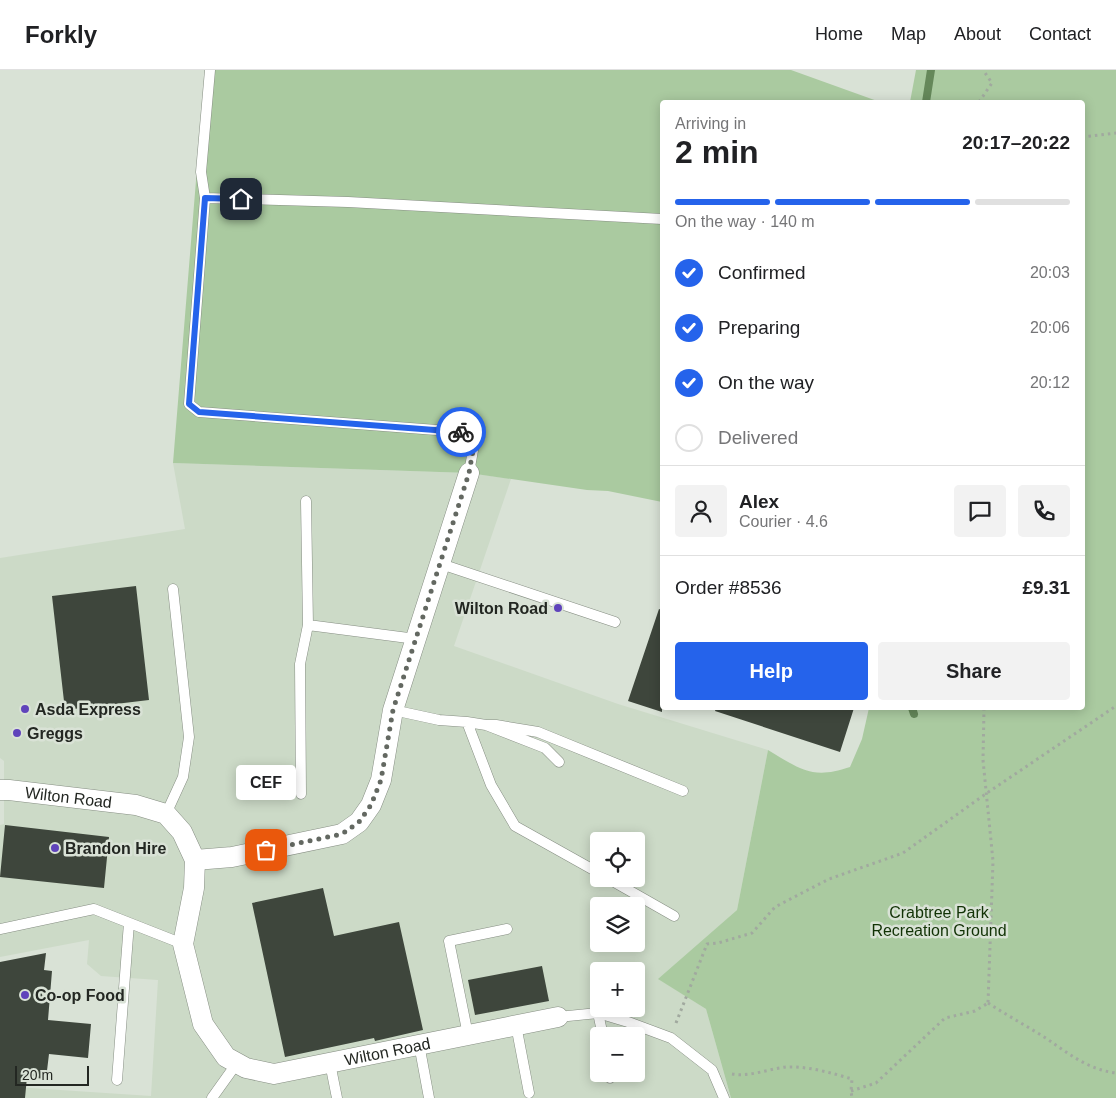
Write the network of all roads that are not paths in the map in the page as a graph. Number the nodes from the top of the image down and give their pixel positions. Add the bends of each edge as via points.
1 (210, 70) edge
2 (205, 198) junction
3 (660, 219) edge
4 (469, 473) joint
5 (306, 501) dead end
6 (441, 564) junction
7 (173, 589) dead end
8 (615, 622) dead end
9 (308, 625) junction
10 (416, 640) junction
11 (393, 710) junction
12 (467, 722) junction
13 (486, 725) junction
14 (560, 762) dead end
15 (0, 790) edge
16 (683, 791) dead end
17 (301, 794) dead end
18 (166, 814) junction
19 (195, 860) junction
20 (590, 868) edge
21 (623, 887) edge
22 (674, 916) dead end
23 (129, 923) junction
24 (0, 929) edge
25 (507, 929) dead end
26 (182, 944) junction
27 (590, 1014) edge
28 (558, 1017) joint
29 (611, 1017) edge
30 (516, 1025) junction
31 (468, 1035) junction
32 (420, 1044) junction
33 (238, 1063) junction
34 (330, 1063) junction
35 (117, 1080) dead end
36 (528, 1093) dead end
37 (212, 1098) edge
38 (337, 1098) edge
39 (429, 1098) edge
40 (724, 1098) edge

1 - 2 lane via 201,172
2 - 3 lane via 348,202
2 - 4 lane via 189,404 199,412 476,433
4 - 6 street
5 - 9 lane
6 - 8 lane
6 - 10 street
7 - 18 lane via 189,737 183,777
9 - 10 lane
9 - 17 lane via 300,664
10 - 11 street
11 - 12 lane via 439,720
11 - 19 street via 381,780 371,805 359,822 342,834 232,857
12 - 13 lane
12 - 20 lane via 491,785 515,826
13 - 14 lane via 545,748
13 - 16 lane via 538,732
15 - 18 street, Wilton Road via 136,804
18 - 19 street, Wilton Road via 182,832
19 - 26 street, Wilton Road via 194,888
21 - 22 lane
23 - 24 lane via 94,909
23 - 26 lane
23 - 35 lane
25 - 31 lane via 450,941
26 - 33 street, Wilton Road via 203,1024 226,1057
27 - 28 lane, Wilton Road
28 - 30 street, Wilton Road
29 - 40 lane, Wilton Road via 671,1038 712,1070
30 - 31 street, Wilton Road
30 - 36 lane
31 - 32 street, Wilton Road
32 - 34 street, Wilton Road
32 - 39 lane
33 - 34 street, Wilton Road via 274,1074
33 - 37 lane
34 - 38 lane

